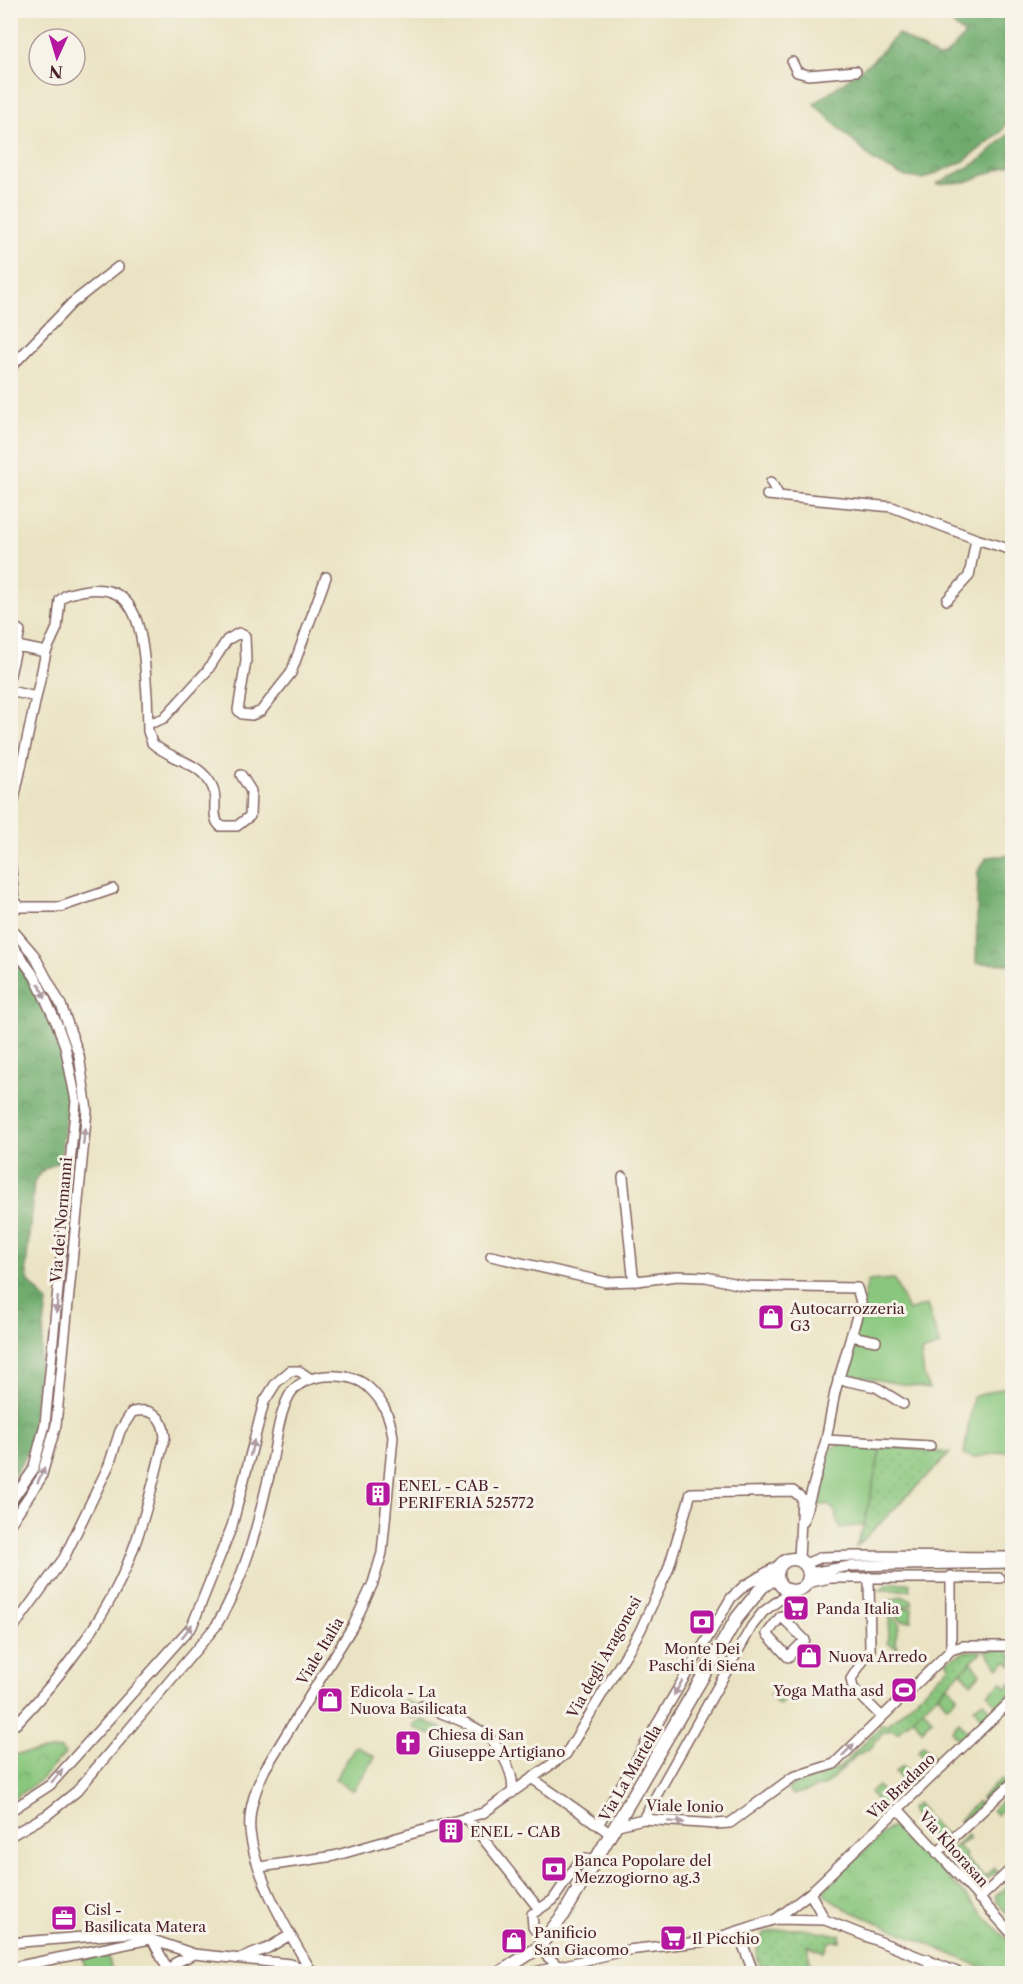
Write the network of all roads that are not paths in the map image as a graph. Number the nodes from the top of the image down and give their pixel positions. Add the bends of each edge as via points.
1 (792, 62) dead end
2 (856, 70) dead end
3 (118, 267) dead end
4 (10, 368) edge
5 (771, 482) dead end
6 (767, 495) dead end
7 (779, 496) junction
8 (976, 539) junction
9 (1012, 550) edge
10 (326, 577) dead end
11 (947, 600) dead end
12 (10, 624) edge
13 (17, 646) junction
14 (46, 652) junction
15 (10, 675) edge
16 (10, 691) edge
17 (36, 697) junction
18 (148, 721) junction
19 (242, 776) dead end
20 (10, 818) edge
21 (10, 858) edge
22 (112, 889) dead end
23 (10, 927) edge
24 (10, 942) edge
25 (623, 1177) dead end
26 (491, 1256) dead end
27 (637, 1281) junction
28 (851, 1336) junction
29 (876, 1341) dead end
30 (311, 1379) junction
31 (838, 1379) junction
32 (903, 1404) dead end
33 (826, 1440) junction
34 (930, 1446) dead end
35 (10, 1503) edge
36 (10, 1524) edge
37 (800, 1527) junction
38 (1012, 1557) edge
39 (1012, 1563) edge
40 (805, 1570) junction
41 (774, 1573) junction
42 (951, 1576) junction
43 (868, 1577) junction
44 (1000, 1578) dead end
45 (744, 1586) junction
46 (791, 1591) junction
47 (752, 1599) junction
48 (10, 1632) edge
49 (1012, 1646) edge
50 (951, 1650) junction
51 (1012, 1700) edge
52 (423, 1706) dead end
53 (882, 1717) junction
54 (10, 1726) edge
55 (555, 1763) junction
56 (533, 1779) junction
57 (1012, 1783) edge
58 (551, 1792) junction
59 (512, 1793) junction
60 (899, 1810) junction
61 (10, 1811) edge
62 (466, 1817) junction
63 (643, 1820) junction
64 (598, 1825) junction
65 (615, 1829) junction
66 (10, 1836) edge
67 (937, 1853) junction
68 (595, 1861) junction
69 (260, 1867) junction
70 (1012, 1868) edge
71 (810, 1893) junction
72 (979, 1899) junction
73 (539, 1909) junction
74 (776, 1919) junction
75 (825, 1920) junction
76 (738, 1932) junction
77 (1012, 1934) edge
78 (290, 1935) junction
79 (152, 1939) junction
80 (10, 1943) edge
81 (541, 1945) junction
82 (194, 1954) junction
83 (240, 1959) junction
84 (927, 1959) junction
85 (558, 1965) junction
86 (10, 1968) edge
87 (312, 1972) edge
88 (170, 1974) edge
89 (498, 1974) edge
90 (527, 1974) edge
91 (754, 1974) edge
92 (932, 1974) edge
93 (962, 1974) edge

1 - 2 street via 798,72 808,75
3 - 4 street via 72,303
5 - 7 street
6 - 7 street
7 - 8 street via 892,507
8 - 9 street
8 - 11 street via 969,576
10 - 18 street via 291,673 261,711 252,715 237,710 247,647 245,636 239,633 227,640 207,671 164,718
12 - 13 street via 20,631
13 - 14 street
13 - 15 street
14 - 17 street
14 - 18 street via 57,628 62,597 99,590 117,594 137,615
16 - 17 street
17 - 20 street
18 - 19 street via 152,743 186,761 212,784 220,826 237,826 250,816 250,791
21 - 22 street via 14,900 20,907 60,907
36 -> 23 street, Via dei Normanni via 41,1478 56,1425 87,1110 79,1055 61,1005 34,955
24 -> 35 street, Via dei Normanni via 35,976 57,1024 76,1101 45,1424 33,1470
25 - 27 street via 633,1275
26 - 27 street via 605,1282
27 - 28 street via 677,1276 746,1286 806,1282 857,1288 861,1295 854,1307
28 - 29 street
28 - 31 street
61 -> 30 street, Viale Italia via 50,1785 192,1626 232,1526 264,1402 276,1383 290,1371
30 - 66 street via 289,1394 257,1529 234,1596 216,1626 77,1791 47,1815
30 - 69 street, Viale Italia via 360,1380 384,1406 393,1437 388,1507 382,1553 363,1606 256,1790 250,1831
31 - 32 street via 876,1387
31 - 33 street
33 - 34 street via 886,1440
33 - 37 street via 813,1503
37 - 40 street, Via degli Aragonesi
37 - 55 street, Via degli Aragonesi via 802,1498 793,1491 691,1493 668,1570 640,1631 566,1754
38 - 40 street via 822,1557
39 - 40 street
40 - 41 street via 791,1558
40 - 43 street via 830,1578
40 - 46 street via 801,1589
41 - 45 street
41 - 46 street via 783,1588
41 - 47 street, Via La Martella
42 - 43 street
42 - 44 street
42 - 50 street
43 - 53 street via 870,1650 851,1679 854,1688
45 - 47 street
45 -> 64 street via 731,1598
46 - 63 street via 763,1612 752,1626
47 - 65 street, Via La Martella via 737,1617
48 - 54 street via 64,1558 126,1420 132,1412 153,1412 164,1427 165,1437 129,1561 110,1599 50,1688
49 - 50 street via 963,1646
50 - 53 street, Viale Ionio
51 - 60 street, Via Bradano
52 - 59 street via 481,1731 508,1764 514,1782
63 -> 53 street, Viale Ionio via 730,1823 793,1777 834,1764
55 - 56 street, Via degli Aragonesi
55 - 58 street via 549,1775
56 - 58 street
56 - 59 street, Via degli Aragonesi
57 - 67 street
58 - 64 street
59 - 62 street, Via degli Aragonesi via 483,1813
60 - 67 street, Via Khorasan
60 - 71 street, Via Bradano
62 - 69 street, Via degli Aragonesi via 334,1856
62 - 73 street
63 - 65 street, Viale Ionio
64 - 65 street
65 - 68 street, Via La Martella
67 - 72 street, Via Khorasan
68 - 73 street via 579,1862 554,1900
68 - 81 street, Via La Martella
69 - 78 street, Viale Italia
70 - 72 street
71 - 74 street, Via Bradano
71 - 75 street
72 - 77 street, Via Khorasan
73 - 81 street via 532,1914 531,1921
74 - 75 street
74 - 76 street
75 - 84 street
76 - 85 street via 707,1941 628,1950
76 - 91 street
78 - 83 street
78 - 87 street, Viale Italia
79 - 80 street via 122,1933
79 - 82 street
79 - 86 street
79 - 88 street
81 - 85 street
81 - 89 street, Via La Martella
82 - 83 street
82 - 88 street via 175,1963
83 - 87 street via 290,1964
84 - 92 street
84 - 93 street
85 - 90 street

